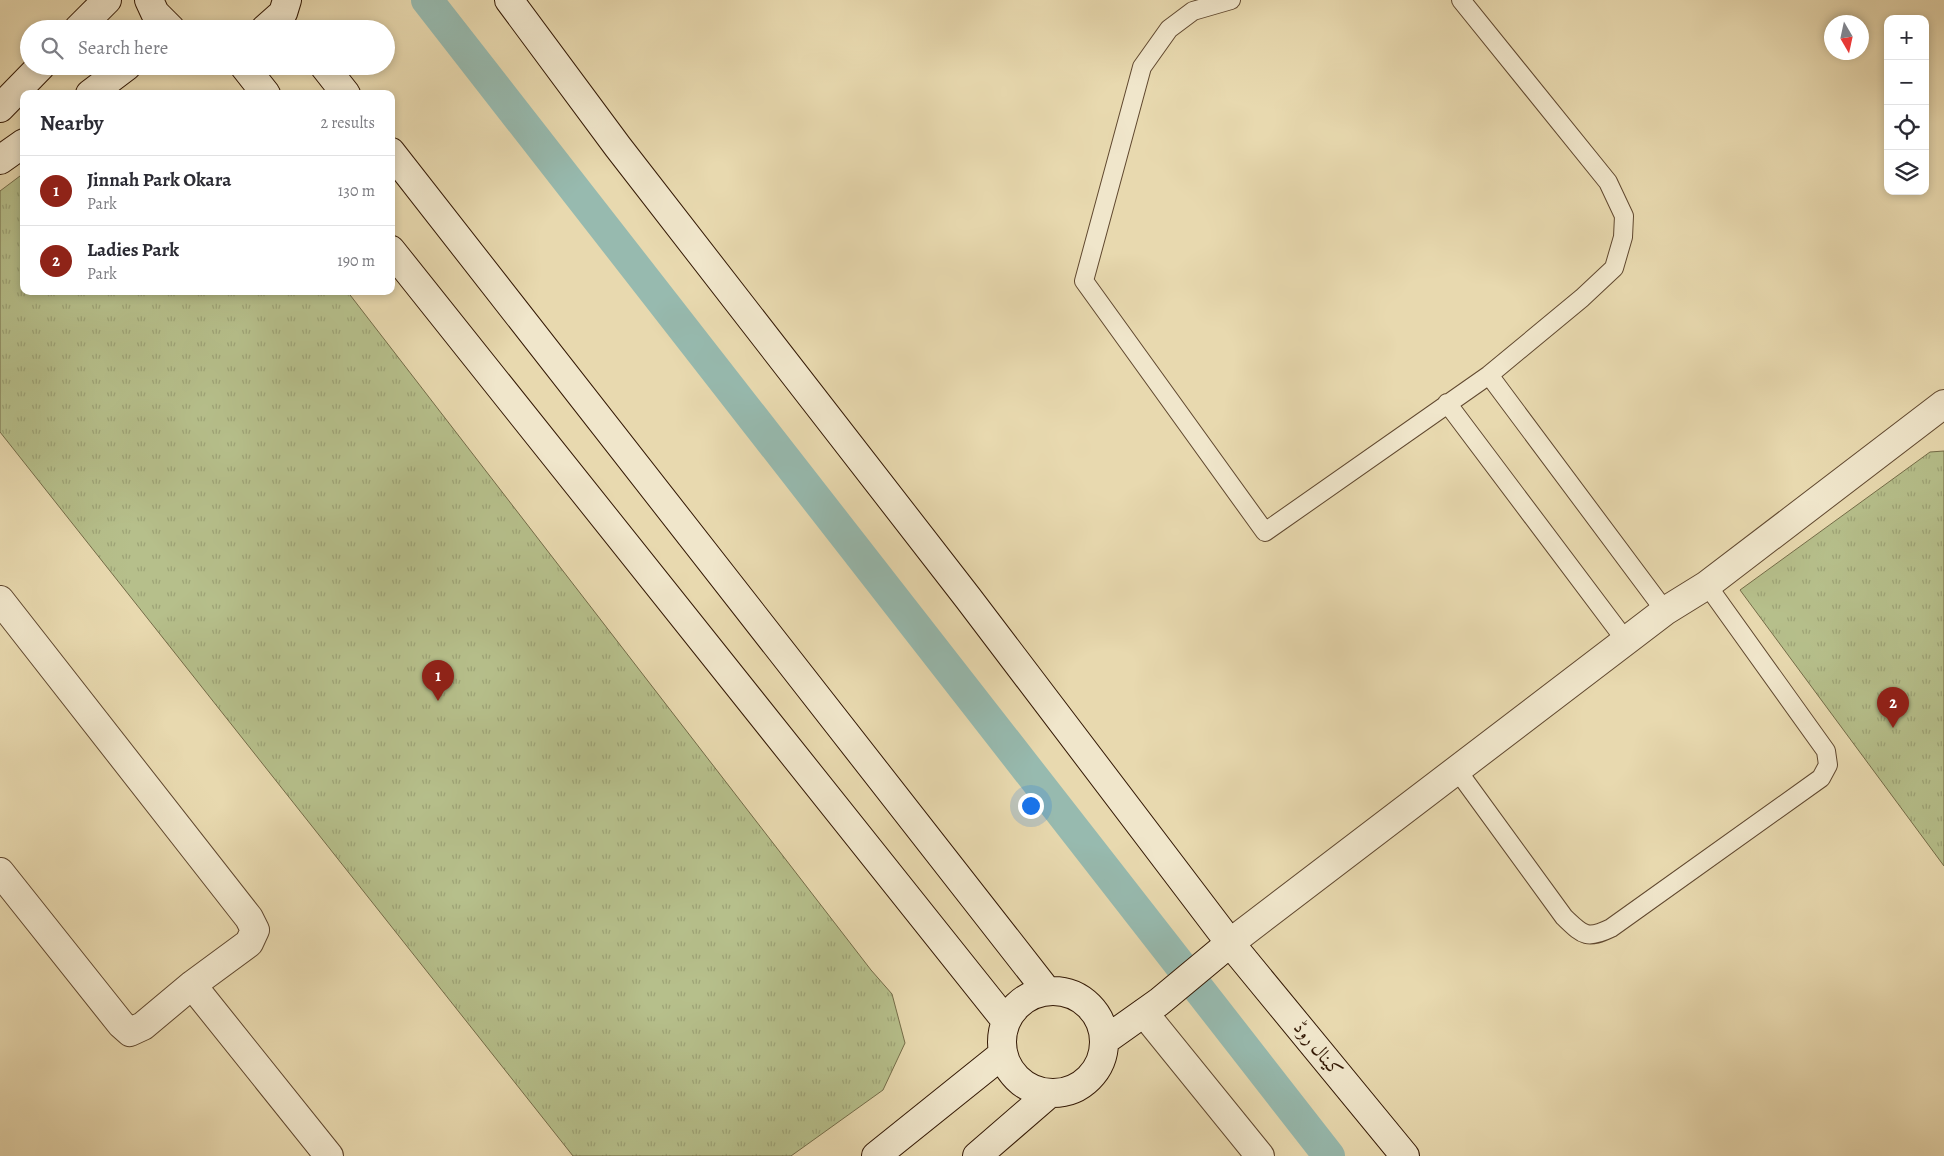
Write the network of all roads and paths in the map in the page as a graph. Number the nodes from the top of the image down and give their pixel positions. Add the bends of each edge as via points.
1 (107, 0) edge
2 (150, 0) edge
3 (509, 0) edge
4 (1231, 0) edge
5 (1461, 0) edge
6 (87, 20) edge
7 (162, 20) edge
8 (32, 75) edge
9 (115, 75) edge
10 (251, 75) edge
11 (331, 75) edge
12 (95, 90) edge
13 (263, 90) edge
14 (343, 90) edge
15 (0, 108) edge
16 (20, 146) edge
17 (395, 157) edge
18 (0, 160) edge
19 (395, 255) edge
20 (1489, 375) junction
21 (1447, 403) junction
22 (1944, 404) edge
23 (1707, 585) junction
24 (0, 600) edge
25 (1665, 611) junction
26 (1626, 641) junction
27 (1457, 770) junction
28 (0, 872) edge
29 (1230, 943) junction
30 (192, 985) junction
31 (1047, 991) junction
32 (1152, 1007) junction
33 (1006, 1021) junction
34 (1104, 1041) junction
35 (1003, 1054) junction
36 (1050, 1093) junction
37 (329, 1156) edge
38 (876, 1156) edge
39 (977, 1156) edge
40 (1260, 1156) edge
41 (1405, 1156) edge

1 - 6 street
2 - 7 street
3 - 29 street, کینال روڈ via 618,147 968,598
4 - 21 lane via 1193,11 1168,28 1142,67 1084,281 1265,532
5 - 20 lane via 1608,182 1624,216 1623,237 1614,268
8 - 15 street
9 - 12 street
10 - 13 street
11 - 14 street
16 - 18 street
17 - 31 street
19 - 33 street
20 - 21 lane
20 - 25 lane
21 - 26 lane
22 - 23 street
23 - 25 street
23 - 27 lane via 1826,751 1828,766 1821,778 1611,928 1596,935 1580,933 1564,917
24 - 30 street via 255,930 248,943
25 - 26 street
26 - 27 street
27 - 29 street
28 - 30 street via 130,1032 143,1026
29 - 32 street
29 - 41 street, کینال روڈ
30 - 37 street
31 - 33 street via 1030,996 1016,1006
31 - 34 street via 1065,992 1081,999 1094,1011
32 - 34 street
32 - 40 street
33 - 35 street via 1001,1037
34 - 36 street via 1102,1058 1082,1084 1067,1091
35 - 36 street via 1009,1069 1020,1081 1034,1090
35 - 38 street
36 - 39 street

